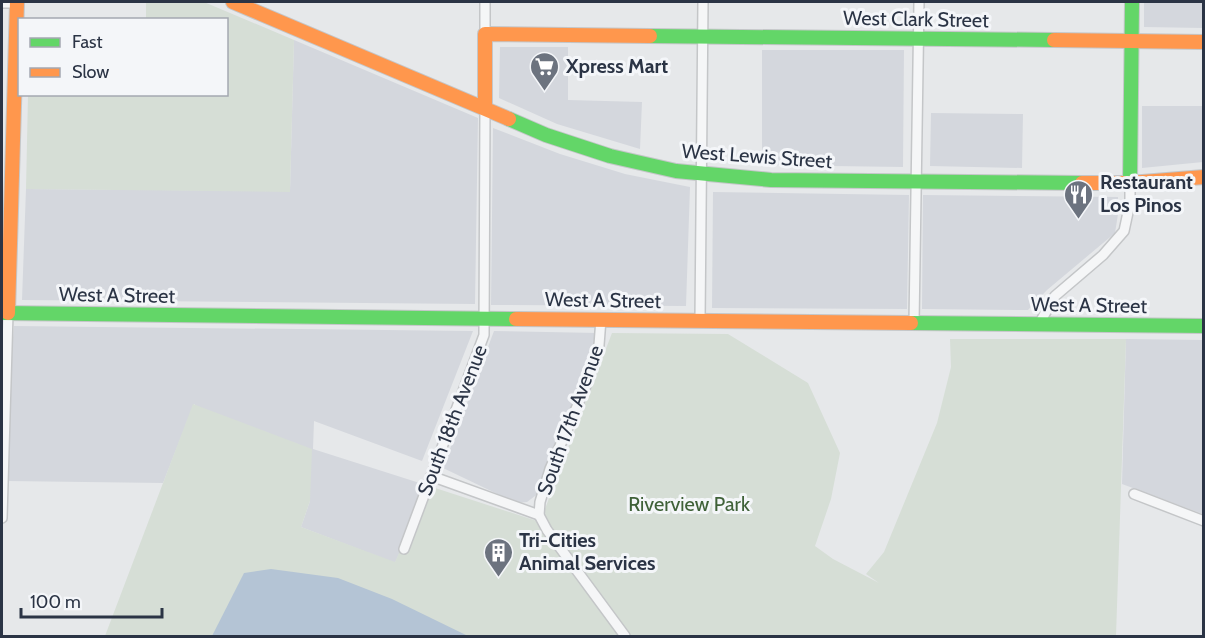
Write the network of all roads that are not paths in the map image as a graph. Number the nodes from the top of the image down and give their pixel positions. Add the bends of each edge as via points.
1 (17, 2) edge
2 (233, 2) edge
3 (485, 2) edge
4 (703, 2) edge
5 (919, 2) edge
6 (1132, 2) edge
7 (2, 3) edge
8 (485, 34) junction
9 (703, 37) junction
10 (918, 39) junction
11 (1131, 41) junction
12 (1203, 42) edge
13 (485, 108) junction
14 (701, 175) junction
15 (1203, 177) edge
16 (917, 182) junction
17 (1130, 183) junction
18 (5, 313) edge
19 (484, 318) junction
20 (601, 319) junction
21 (700, 320) junction
22 (914, 323) junction
23 (1039, 324) junction
24 (1203, 326) edge
25 (431, 476) junction
26 (1134, 494) dead end
27 (539, 515) junction
28 (2, 518) edge
29 (1203, 520) edge
30 (404, 549) dead end
31 (625, 636) edge

1 - 7 street
1 - 18 main road
2 - 13 main road, West Lewis Street
3 - 8 street
4 - 9 street
5 - 10 street
6 - 11 main road
8 - 9 main road, West Clark Street
8 - 13 main road
9 - 10 main road, West Clark Street
9 - 14 street
10 - 11 main road, West Clark Street
10 - 16 street
11 - 12 main road, West Clark Street
11 - 17 main road
13 - 14 main road, West Lewis Street via 578,147 643,165
13 - 19 street, South 18th Avenue
14 - 16 main road, West Lewis Street via 762,180
14 - 21 street
15 - 17 main road, West Lewis Street
16 - 17 main road, West Lewis Street
16 - 22 street
17 - 23 street via 1124,231 1103,255 1055,296
18 - 19 main road, West A Street
18 - 28 street
19 - 20 main road, West A Street
19 - 25 street, South 18th Avenue via 484,335
20 - 21 main road, West A Street
20 - 27 street, South 17th Avenue via 596,354 546,481
21 - 22 main road, West A Street
22 - 23 main road, West A Street
23 - 24 main road, West A Street
25 - 27 street
25 - 30 street, South 18th Avenue
26 - 29 street
27 - 31 street, South 17th Avenue

